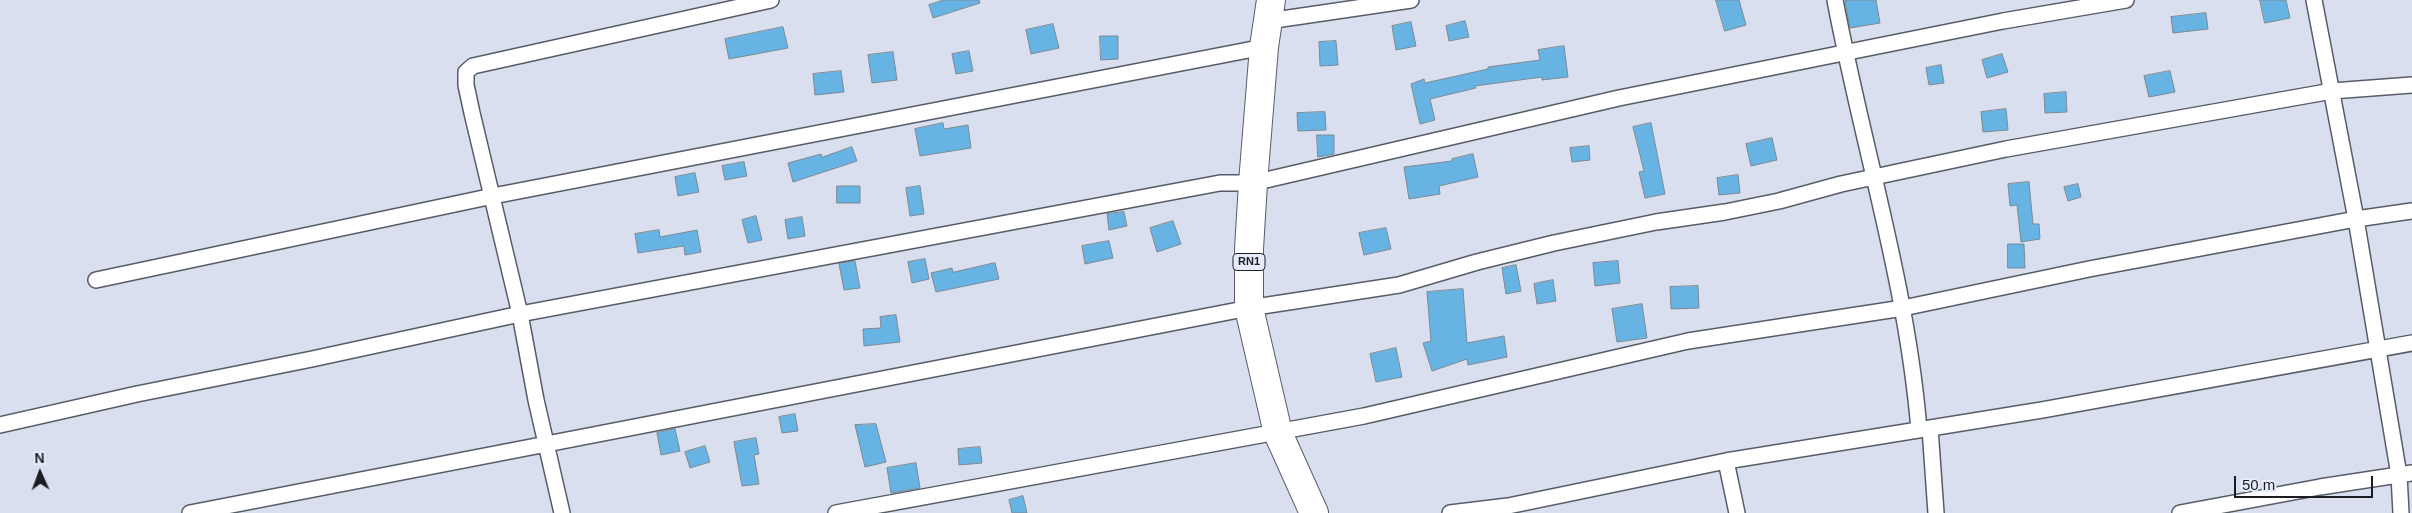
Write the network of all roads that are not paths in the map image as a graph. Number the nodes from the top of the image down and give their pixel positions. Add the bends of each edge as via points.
1 (771, 0) edge
2 (1411, 0) edge
3 (1835, 0) edge
4 (2126, 0) edge
5 (2314, 0) edge
6 (1268, 22) edge
7 (1845, 54) junction
8 (2412, 85) edge
9 (2332, 91) junction
10 (1873, 177) junction
11 (1253, 184) junction
12 (492, 196) junction
13 (2412, 211) edge
14 (2356, 219) junction
15 (96, 280) dead end
16 (1249, 308) junction
17 (1903, 308) junction
18 (520, 314) junction
19 (2412, 343) edge
20 (2377, 351) junction
21 (0, 425) edge
22 (1924, 429) junction
23 (1278, 433) junction
24 (547, 444) junction
25 (1726, 461) junction
26 (2405, 474) edge
27 (190, 513) edge
28 (562, 513) edge
29 (836, 513) edge
30 (1314, 513) edge
31 (1450, 513) edge
32 (1737, 513) edge
33 (1936, 513) edge
34 (2180, 513) edge
35 (2402, 513) edge

1 - 12 street via 473,66 466,72 466,85
2 - 6 street
3 - 7 street
4 - 7 street via 2003,21
5 - 9 street
6 - 11 highway, RN1
6 - 12 street
7 - 10 street
7 - 11 street via 1619,98
8 - 9 street
9 - 10 street via 2006,149
9 - 14 street
10 - 16 street via 1770,203 1554,243 1398,285
10 - 17 street
11 - 16 highway, RN1
11 - 18 street via 1220,183
12 - 15 street
12 - 18 street
13 - 14 street
14 - 17 street
14 - 20 street
16 - 23 highway, RN1
16 - 24 street
17 - 22 street
17 - 23 street via 1688,341
18 - 21 street
18 - 24 street
19 - 20 street
20 - 22 street
20 - 26 street
22 - 25 street
22 - 33 street
23 - 29 street
23 - 30 highway, RN1
24 - 27 street
24 - 28 street
25 - 31 street via 1508,506
25 - 32 street
26 - 34 street
26 - 35 street

